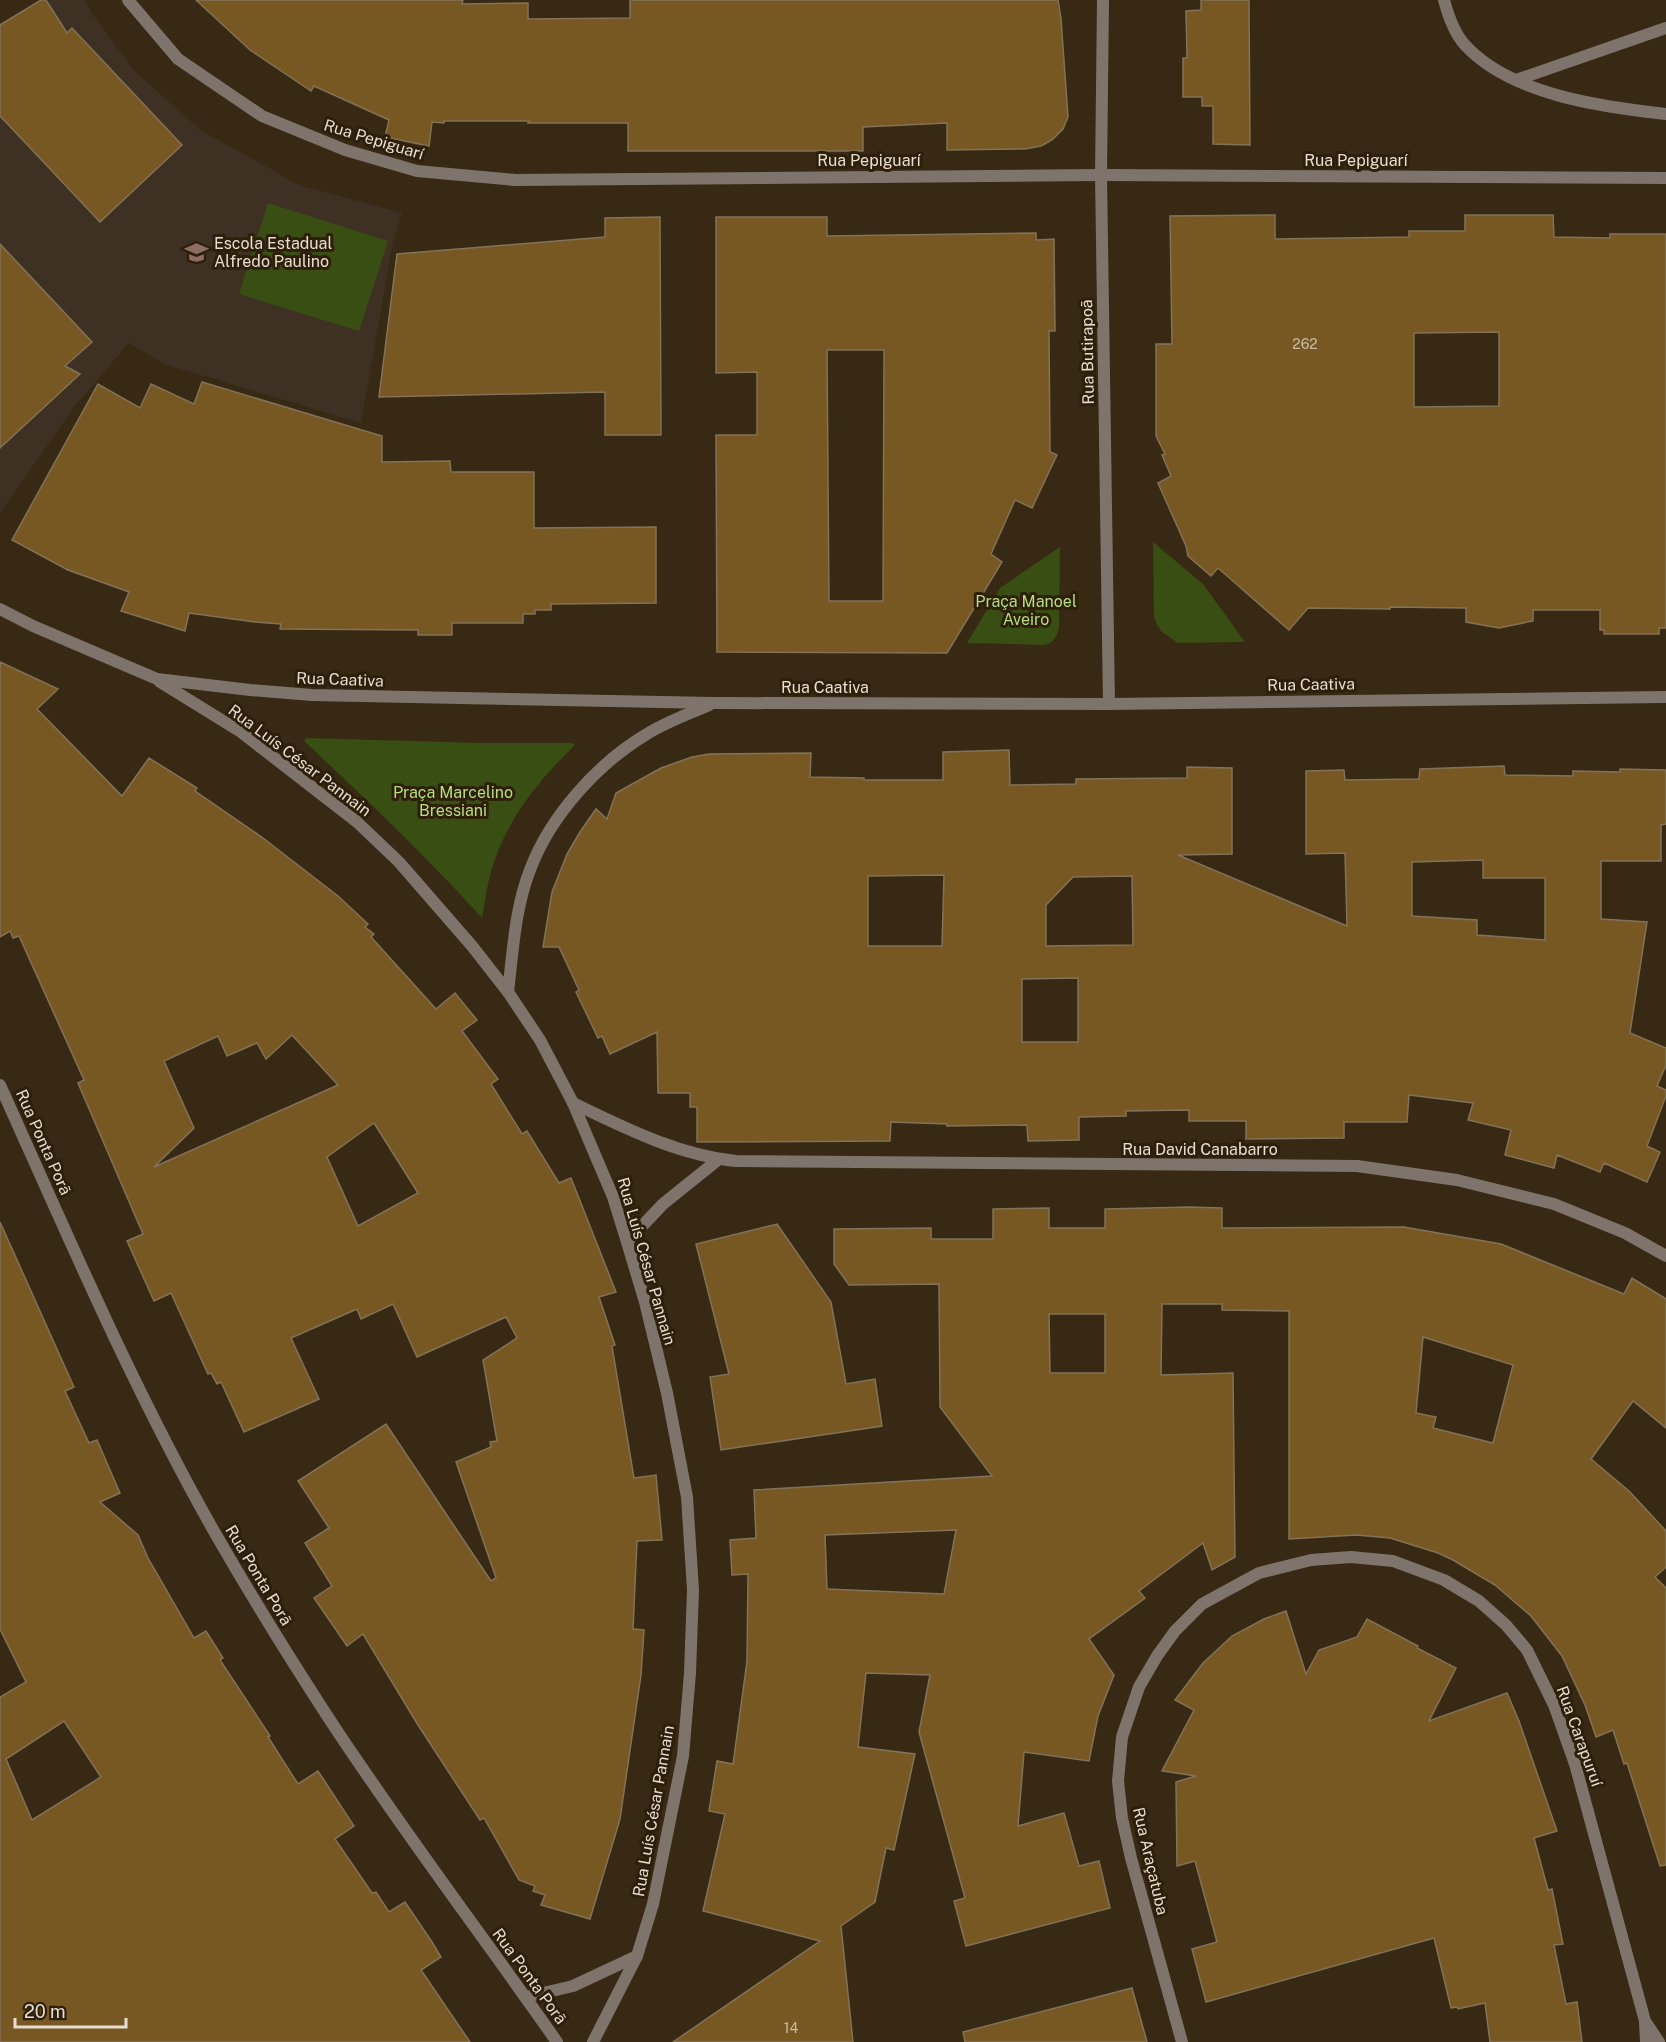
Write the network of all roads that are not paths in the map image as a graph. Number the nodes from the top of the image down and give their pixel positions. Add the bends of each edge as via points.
1 (128, 0) edge
2 (1103, 0) edge
3 (1444, 0) edge
4 (1666, 28) edge
5 (1516, 80) junction
6 (1666, 114) edge
7 (1101, 175) junction
8 (1666, 178) edge
9 (0, 609) edge
10 (157, 679) junction
11 (1666, 697) edge
12 (713, 703) junction
13 (1109, 704) junction
14 (508, 992) junction
15 (0, 1085) edge
16 (573, 1103) junction
17 (719, 1159) junction
18 (627, 1242) junction
19 (1666, 1256) edge
20 (1140, 1687) joint
21 (637, 1956) junction
22 (526, 1997) junction
23 (1645, 2021) junction
24 (557, 2042) edge
25 (593, 2042) edge
26 (1182, 2042) edge
27 (1646, 2042) edge
28 (1659, 2042) edge

1 - 7 street, Rua Pepiguarí via 178,59 262,116 345,150 417,171 515,180
2 - 7 street, Rua Butirapoã
3 - 5 street via 1455,31 1465,45
4 - 5 street
5 - 6 street via 1564,98
7 - 8 street, Rua Pepiguarí
7 - 13 street, Rua Butirapoã
9 - 10 street, Rua Caativa
10 - 12 street, Rua Caativa via 312,695
10 - 14 street, Rua Luís César Pannain via 241,732 357,822 399,862
11 - 13 street, Rua Caativa
12 - 13 street, Rua Caativa
12 - 14 street via 648,733 602,767 554,823 530,870 517,920
14 - 16 street, Rua Luís César Pannain via 540,1040
15 - 22 street, Rua Ponta Porã via 153,1420 214,1531 326,1715
16 - 17 street, Rua David Canabarro via 647,1138
16 - 18 street, Rua Luís César Pannain via 613,1197
17 - 18 street via 663,1204
17 - 19 street, Rua David Canabarro via 1357,1166 1457,1180 1554,1204 1625,1233
18 - 21 street, Rua Luís César Pannain via 645,1302 687,1497 693,1590 683,1756 653,1904
20 - 23 street, Rua Carapuruí via 1175,1630 1202,1604 1259,1573 1311,1560 1351,1557 1393,1561 1444,1580 1479,1601 1527,1650 1554,1705 1575,1764
20 - 26 street, Rua Araçatuba via 1122,1737 1122,1818
21 - 22 street via 573,1986
21 - 25 street, Rua Luís César Pannain
22 - 24 street, Rua Ponta Porã
23 - 27 street
23 - 28 street, Rua Carapuruí

